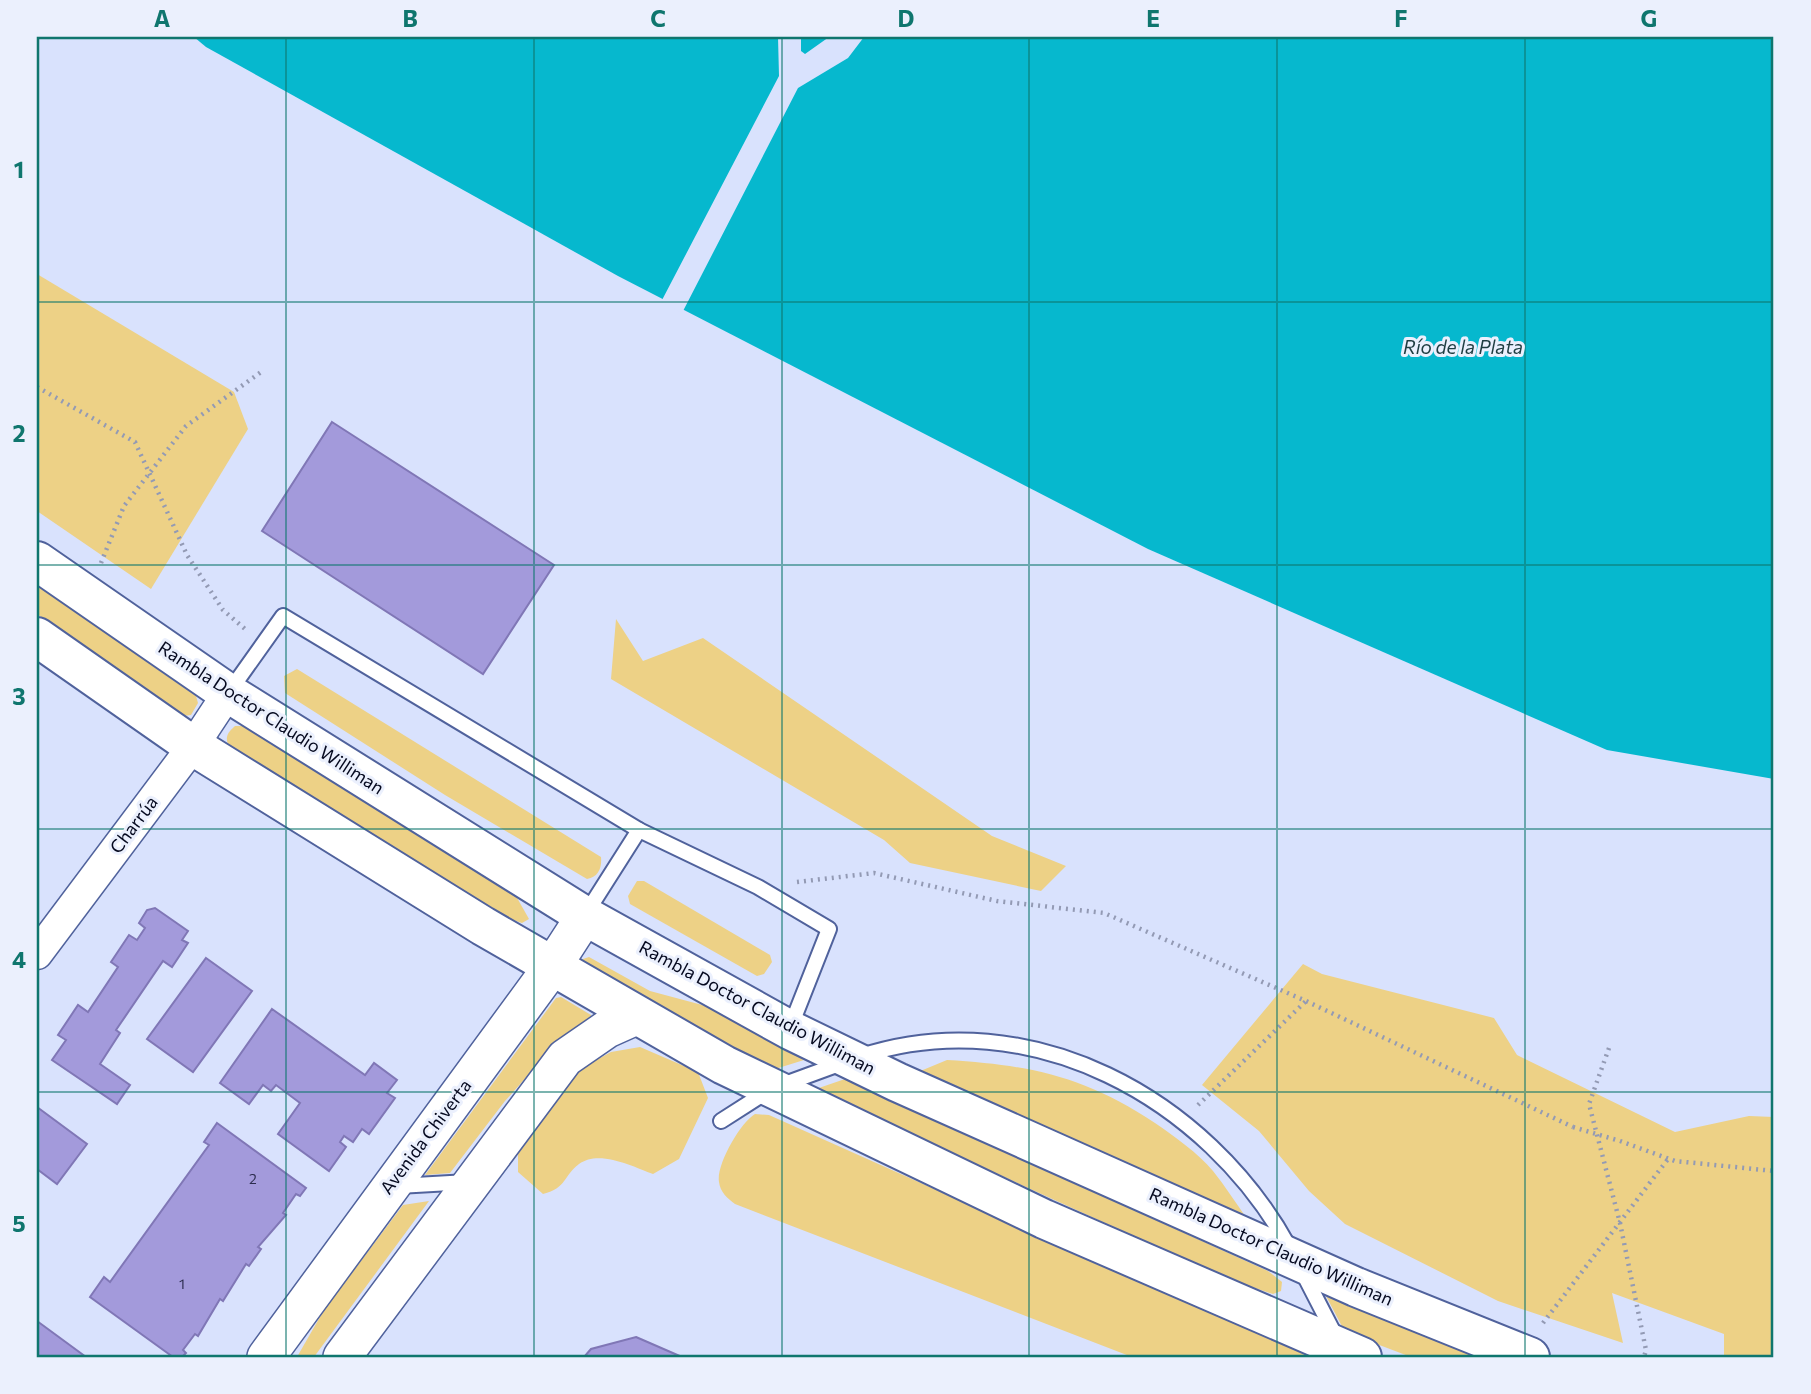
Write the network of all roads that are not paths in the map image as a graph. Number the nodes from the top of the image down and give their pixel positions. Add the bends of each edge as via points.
1 (37, 561) edge
2 (37, 637) edge
3 (228, 694) junction
4 (193, 746) junction
5 (639, 831) junction
6 (584, 916) junction
7 (37, 954) edge
8 (552, 967) junction
9 (636, 1016) junction
10 (790, 1030) junction
11 (851, 1060) junction
12 (771, 1089) junction
13 (721, 1121) dead end
14 (473, 1181) junction
15 (389, 1186) junction
16 (1295, 1258) junction
17 (1513, 1351) edge
18 (1353, 1354) edge
19 (266, 1357) edge
20 (342, 1357) edge

1 - 3 main road, Rambla Doctor Claudio Williman
2 - 4 main road
3 - 4 street, Charrúa
3 - 5 lane via 283,616
3 - 6 main road, Rambla Doctor Claudio Williman
4 - 7 street, Charrúa
4 - 8 main road
5 - 6 lane
5 - 10 lane via 758,887 829,929
6 - 8 street, Avenida Chiverta
6 - 10 main road, Rambla Doctor Claudio Williman
8 - 9 main road
8 - 15 street, Avenida Chiverta
9 - 12 main road
9 - 14 street via 607,1029 565,1058
10 - 11 main road, Rambla Doctor Claudio Williman
11 - 12 lane
11 - 16 main road, Rambla Doctor Claudio Williman
11 - 16 lane via 895,1045 973,1042 1033,1048 1095,1069 1183,1119 1269,1211
12 - 13 lane
12 - 18 main road via 1044,1219
14 - 15 lane
14 - 20 street
15 - 19 street, Avenida Chiverta
16 - 17 main road, Rambla Doctor Claudio Williman
16 - 18 lane

